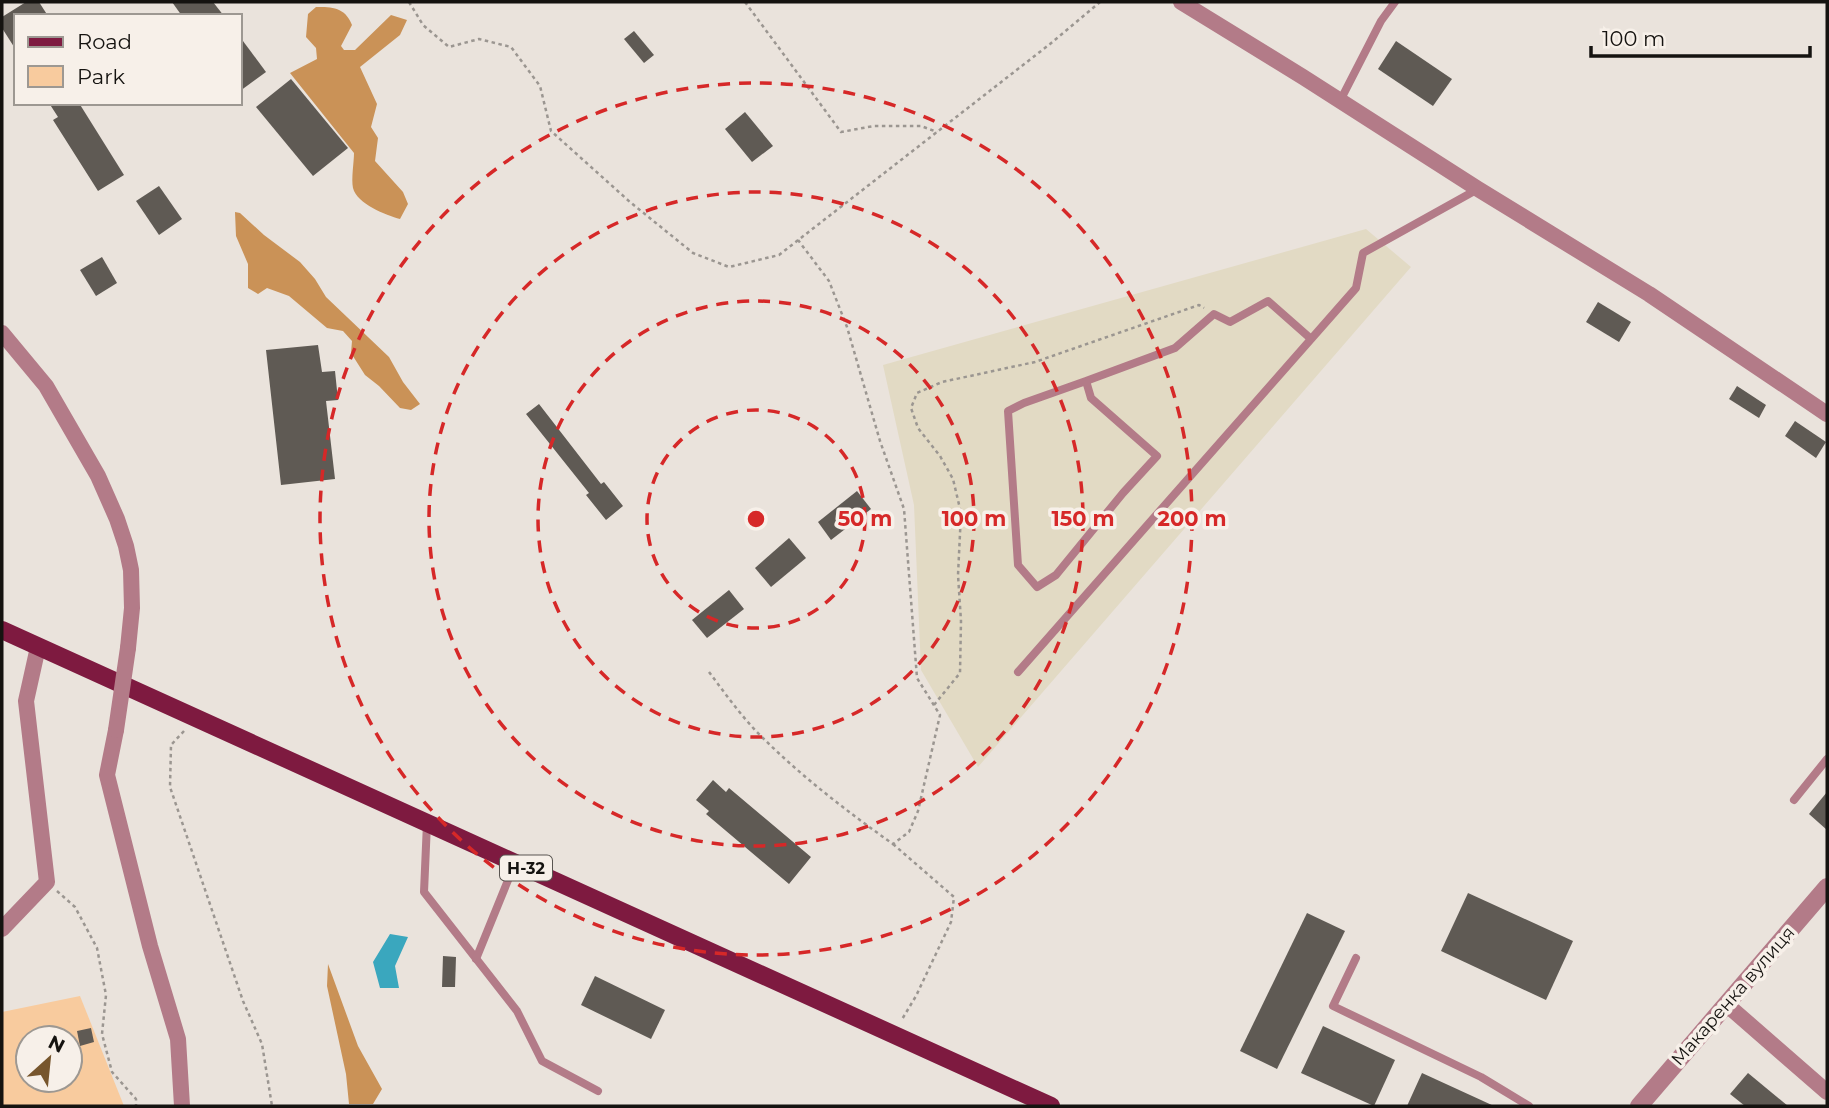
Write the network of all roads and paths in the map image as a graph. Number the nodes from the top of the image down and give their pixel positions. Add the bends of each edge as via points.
1 (409, 2) edge
2 (745, 2) edge
3 (1100, 2) edge
4 (1181, 2) edge
5 (1395, 2) edge
6 (1340, 101) junction
7 (937, 132) junction
8 (1478, 189) junction
9 (798, 240) junction
10 (2, 333) edge
11 (1310, 338) junction
12 (1086, 381) junction
13 (1827, 414) edge
14 (2, 630) edge
15 (38, 647) junction
16 (1018, 671) dead end
17 (709, 672) dead end
18 (197, 719) junction
19 (1827, 759) edge
20 (1794, 800) dead end
21 (428, 823) junction
22 (892, 844) junction
23 (515, 863) junction
24 (47, 882) junction
25 (1827, 887) edge
26 (2, 929) edge
27 (1356, 958) dead end
28 (476, 959) junction
29 (1726, 1004) junction
30 (894, 1035) junction
31 (598, 1091) dead end
32 (1827, 1092) edge
33 (136, 1106) edge
34 (182, 1106) edge
35 (272, 1106) edge
36 (1051, 1106) edge
37 (1529, 1106) edge
38 (1639, 1106) edge

1 - 9 path via 423,25 449,47 479,39 511,47 540,86 551,131 693,253 729,267 779,255
2 - 7 path via 841,132 874,126 921,126
3 - 7 path
4 - 6 street
5 - 6 lane
6 - 8 street
7 - 9 path
8 - 11 lane via 1363,253 1356,288
8 - 13 street via 1649,294
9 - 22 path via 829,281 848,327 904,509 917,678 940,715 918,811 909,832
10 - 34 street, bridge via 46,386 98,476 126,546 132,608 107,775 149,946 178,1039
11 - 12 lane via 1268,301 1230,322 1214,314 1175,348
11 - 16 lane
12 - 12 lane via 1091,398 1157,456 1056,575 1037,587 1018,565 1008,411
14 - 15 main road, Н-32
15 - 18 main road, Н-32
15 - 24 street via 26,701
17 - 22 path via 755,730 812,782
18 - 21 main road, Н-32
18 - 35 path via 171,745 170,788 262,1044
19 - 20 lane
21 - 23 main road, Н-32
21 - 28 lane via 424,892
22 - 30 path via 954,897 951,922
23 - 28 lane
23 - 30 main road, Н-32
24 - 26 street
24 - 33 path via 75,907 97,948 106,995 102,1034 113,1072
25 - 29 street, Макаренка вулиця
27 - 37 lane via 1333,1006 1481,1077
28 - 31 lane via 517,1011 542,1061
29 - 32 street
29 - 38 street, Макаренка вулиця
30 - 36 main road, Н-32

